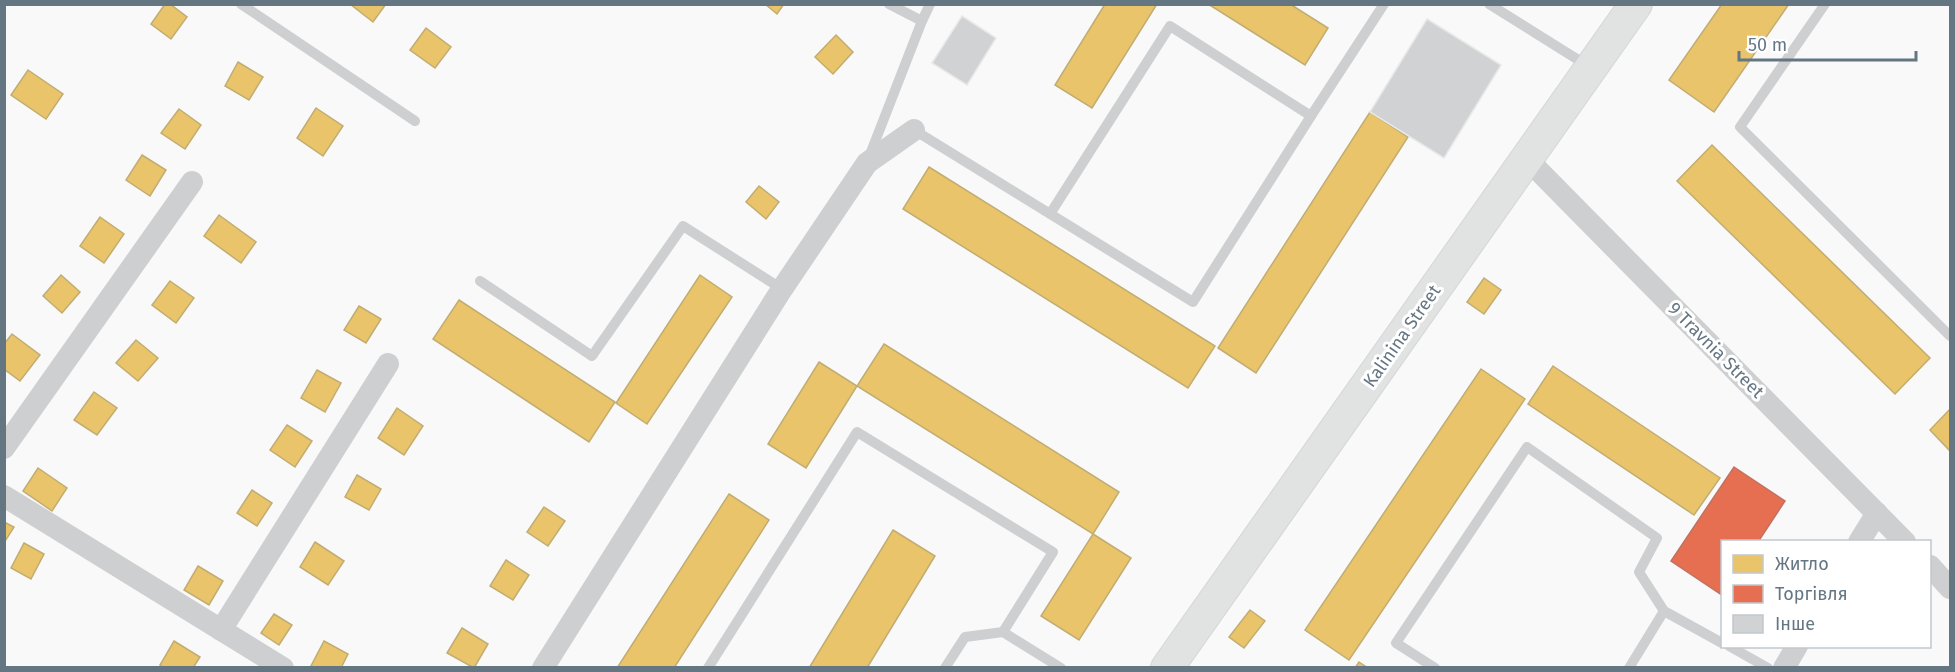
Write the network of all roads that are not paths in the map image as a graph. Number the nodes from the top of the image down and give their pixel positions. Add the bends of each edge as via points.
1 (241, 4) edge
2 (889, 4) edge
3 (930, 4) edge
4 (1384, 4) edge
5 (1489, 4) edge
6 (1636, 4) edge
7 (1825, 4) edge
8 (921, 21) junction
9 (1591, 68) junction
10 (1311, 116) junction
11 (415, 121) dead end
12 (914, 130) joint
13 (1527, 159) junction
14 (867, 163) junction
15 (192, 183) dead end
16 (1050, 214) junction
17 (480, 281) dead end
18 (782, 289) junction
19 (1950, 336) edge
20 (388, 364) dead end
21 (4, 448) edge
22 (4, 496) edge
23 (1877, 513) junction
24 (1860, 540) edge
25 (1903, 540) edge
26 (1931, 568) edge
27 (1950, 588) edge
28 (1664, 611) junction
29 (222, 630) junction
30 (1003, 632) junction
31 (1721, 642) edge
32 (1733, 648) edge
33 (1796, 648) edge
34 (1176, 664) edge
35 (284, 668) edge
36 (543, 668) edge
37 (708, 668) edge
38 (945, 668) edge
39 (1061, 668) edge
40 (1436, 668) edge
41 (1629, 668) edge
42 (1768, 668) edge
43 (1784, 668) edge

1 - 11 lane
2 - 8 lane
3 - 8 lane
4 - 10 lane
5 - 9 lane
6 - 9 street, Kalinina Street
7 - 19 lane via 1740,127
8 - 14 lane
9 - 13 street, Kalinina Street
10 - 16 lane via 1193,302
10 - 16 lane via 1170,26
12 - 14 street
12 - 16 lane
13 - 23 street, 9 Travnia Street
13 - 34 street, Kalinina Street
14 - 18 street
15 - 21 street
17 - 18 lane via 592,356 684,226
18 - 36 street
20 - 29 street
22 - 29 street
23 - 24 street
23 - 25 street, 9 Travnia Street
26 - 27 street
28 - 31 lane
28 - 40 lane via 1639,572 1657,538 1527,447 1396,643
28 - 41 lane
29 - 35 street
30 - 37 lane via 1053,552 857,432
30 - 38 lane via 965,637
30 - 39 lane
32 - 42 lane
33 - 43 street

